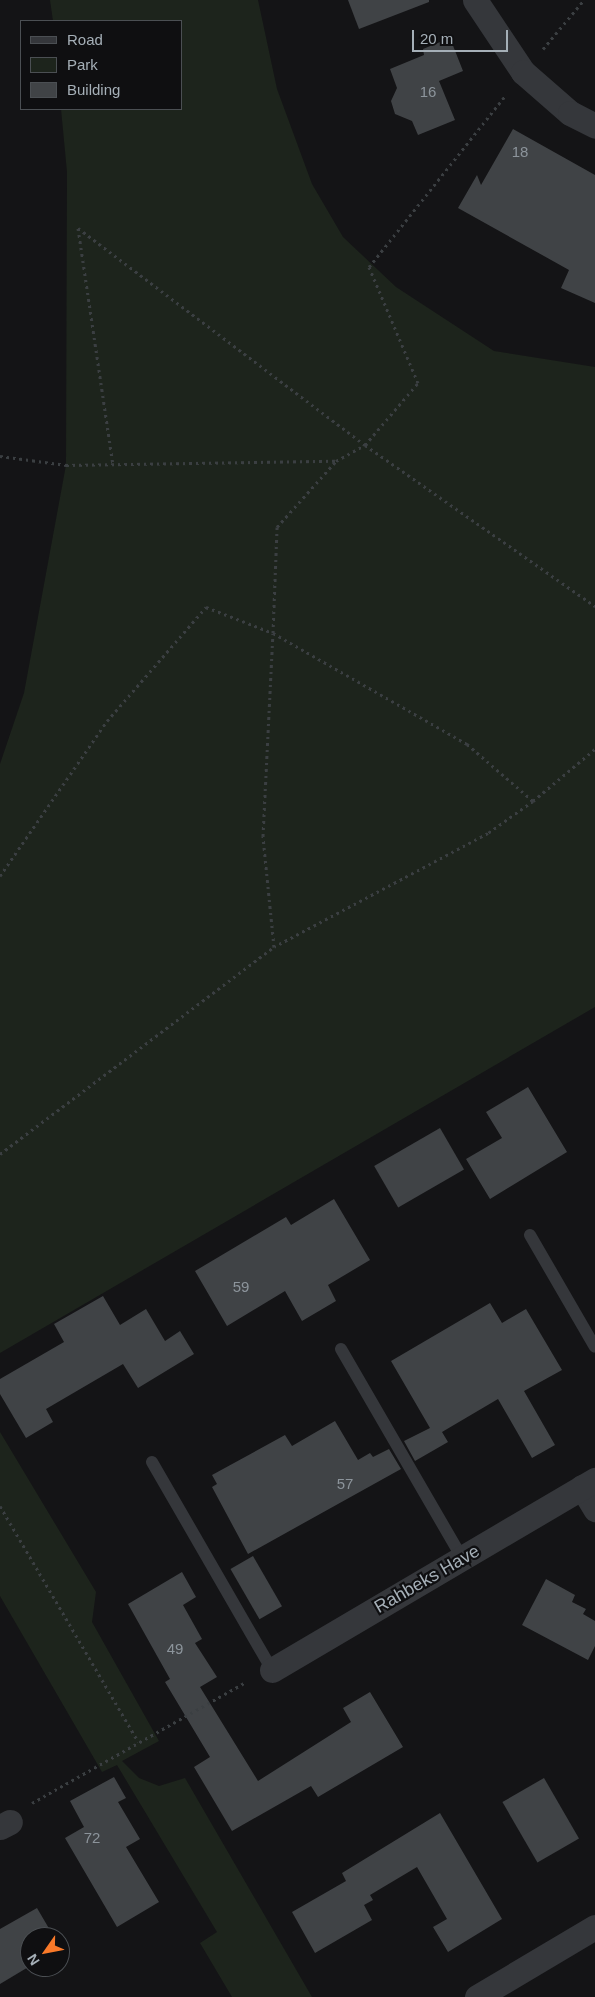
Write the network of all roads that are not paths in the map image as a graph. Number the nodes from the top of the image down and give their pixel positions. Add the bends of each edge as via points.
1 (474, 0) edge
2 (595, 126) edge
3 (530, 1235) dead end
4 (595, 1347) edge
5 (340, 1349) dead end
6 (152, 1462) dead end
7 (589, 1484) edge
8 (595, 1509) edge
9 (462, 1558) junction
10 (272, 1670) joint
11 (595, 1927) edge
12 (477, 1997) edge

1 - 2 street via 523,72 570,113
3 - 4 lane
5 - 9 lane
6 - 10 lane
7 - 8 street, Rahbeks Have
7 - 9 street, Rahbeks Have
9 - 10 street, Rahbeks Have
11 - 12 street

